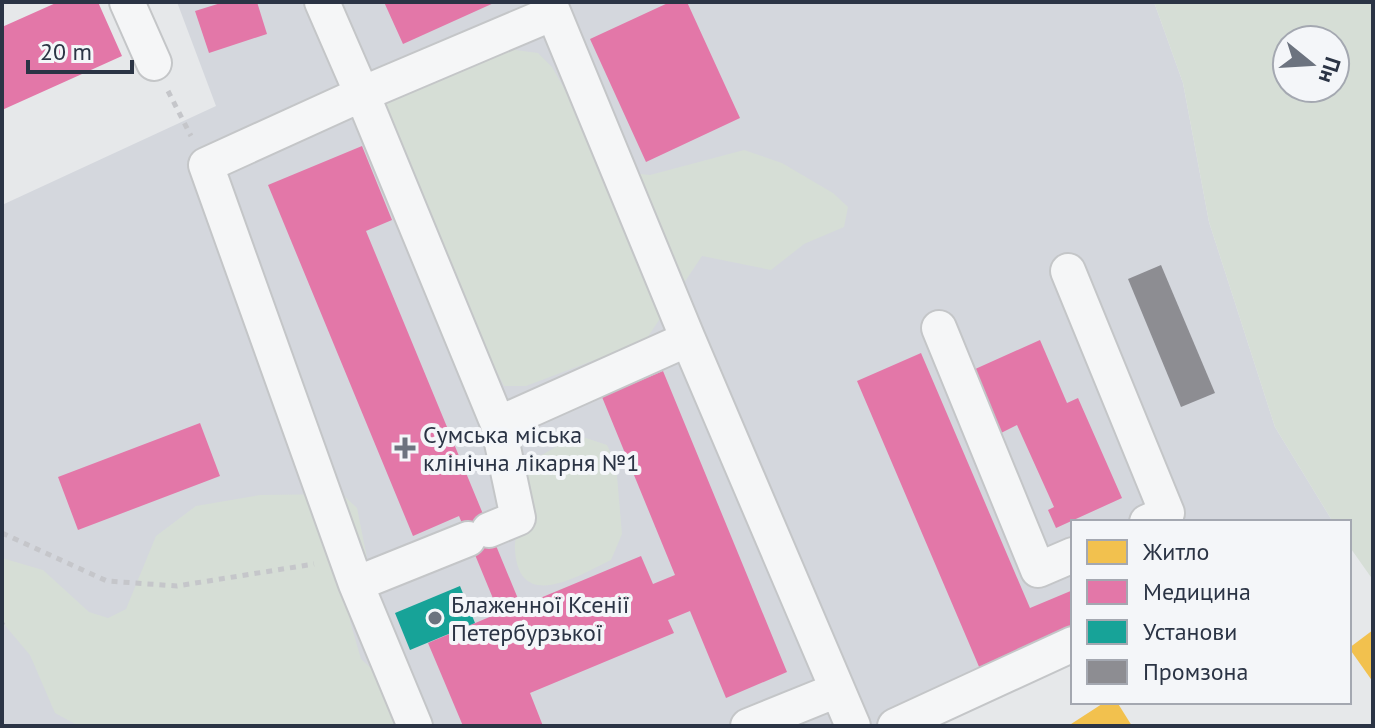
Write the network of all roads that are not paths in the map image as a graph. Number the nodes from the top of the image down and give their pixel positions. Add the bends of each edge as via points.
1 (127, 2) edge
2 (322, 2) edge
3 (551, 7) edge
4 (154, 63) road end
5 (362, 94) junction
6 (1068, 271) dead end
7 (939, 328) dead end
8 (688, 339) junction
9 (498, 424) junction
10 (1151, 520) edge
11 (1071, 556) edge
12 (351, 571) junction
13 (1071, 645) edge
14 (837, 690) junction
15 (415, 726) edge
16 (748, 726) edge
17 (853, 726) edge
18 (895, 726) edge

1 - 4 lane
2 - 5 lane
3 - 5 lane
3 - 8 lane
5 - 9 lane
5 - 12 lane via 206,165
6 - 10 lane via 1167,513
7 - 11 lane via 1038,570
8 - 9 lane
8 - 14 lane
9 - 12 lane via 518,518
12 - 15 lane
13 - 18 lane
14 - 16 lane
14 - 17 lane

